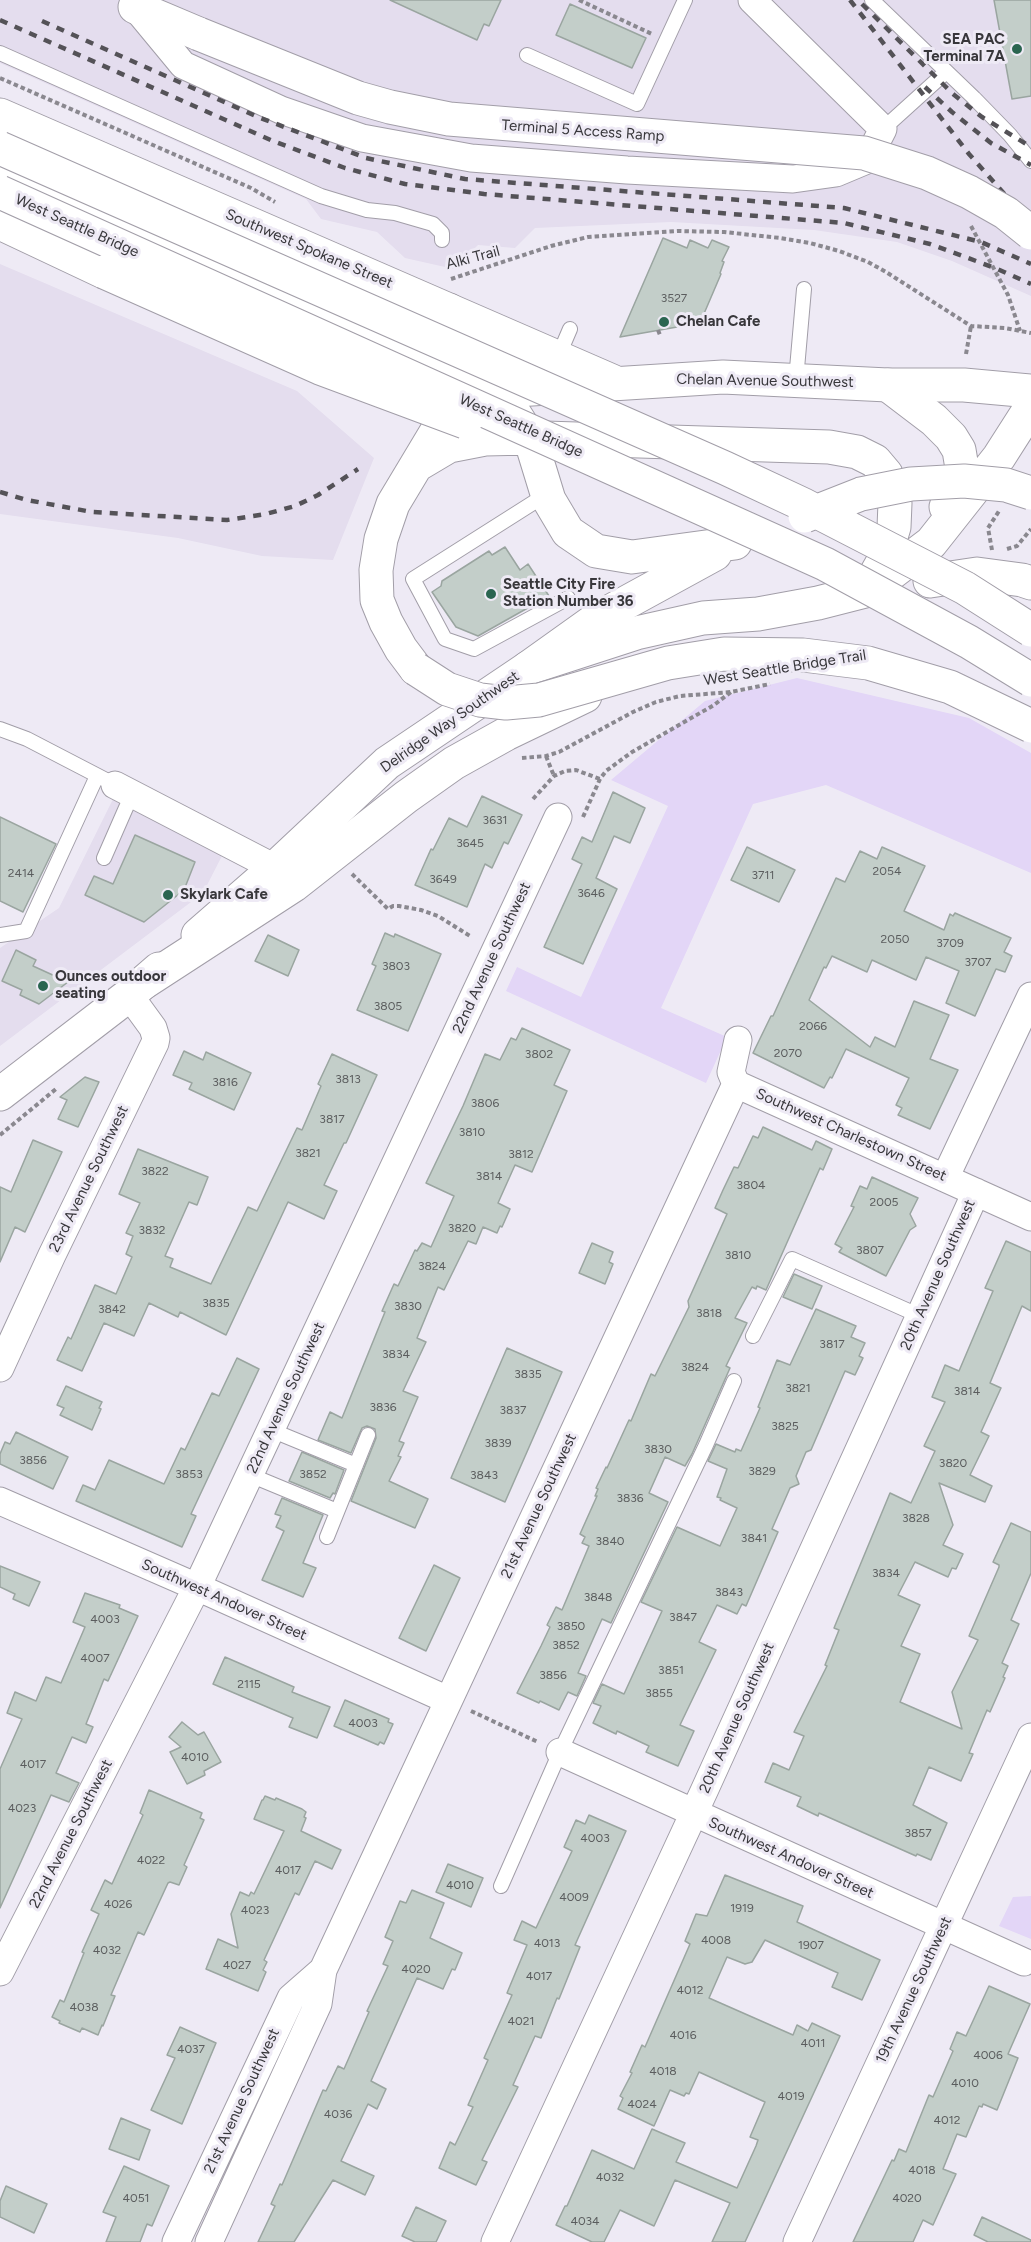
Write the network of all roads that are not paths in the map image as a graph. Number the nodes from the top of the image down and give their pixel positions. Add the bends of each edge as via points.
1 (685, 0) edge
2 (752, 0) edge
3 (872, 0) edge
4 (136, 4) edge
5 (0, 53) edge
6 (527, 55) dead end
7 (946, 72) junction
8 (0, 115) edge
9 (883, 129) junction
10 (0, 148) edge
11 (1031, 161) edge
12 (0, 172) edge
13 (0, 192) edge
14 (0, 223) edge
15 (1031, 233) edge
16 (442, 240) dead end
17 (257, 286) junction
18 (804, 289) dead end
19 (447, 294) junction
20 (796, 380) junction
21 (618, 383) junction
22 (888, 385) junction
23 (500, 391) junction
24 (1031, 391) edge
25 (1031, 406) edge
26 (530, 438) junction
27 (416, 466) junction
28 (634, 477) junction
29 (547, 494) junction
30 (1017, 499) edge
31 (931, 543) junction
32 (674, 562) junction
33 (1031, 583) edge
34 (869, 590) junction
35 (568, 598) dead end
36 (1031, 630) edge
37 (668, 663) junction
38 (528, 668) junction
39 (1031, 680) edge
40 (1031, 726) edge
41 (0, 729) edge
42 (115, 785) junction
43 (568, 822) road end
44 (104, 858) dead end
45 (275, 868) junction
46 (0, 934) edge
47 (133, 991) junction
48 (1031, 996) edge
49 (738, 1040) dead end
50 (736, 1083) junction
51 (0, 1094) edge
52 (945, 1178) junction
53 (976, 1192) junction
54 (1031, 1217) edge
55 (920, 1316) junction
56 (753, 1336) dead end
57 (0, 1368) edge
58 (734, 1381) dead end
59 (271, 1430) junction
60 (368, 1435) dead end
61 (356, 1465) junction
62 (250, 1475) junction
63 (0, 1501) edge
64 (337, 1511) junction
65 (327, 1537) dead end
66 (197, 1587) junction
67 (456, 1710) junction
68 (1031, 1737) edge
69 (552, 1748) junction
70 (694, 1814) junction
71 (501, 1886) dead end
72 (943, 1927) junction
73 (1024, 1962) dead end
74 (323, 1970) junction
75 (0, 1972) edge
76 (176, 2242) edge
77 (209, 2242) edge
78 (495, 2242) edge
79 (796, 2242) edge

1 - 6 lane via 637,104
2 - 9 street
3 - 7 lane
4 - 9 street via 183,65 281,110 362,138 471,158 793,179 836,173 867,160
4 - 15 main road, Terminal 5 Access Ramp, bridge via 199,34 358,98 390,107 449,119 864,153 927,173 969,192
5 - 16 lane via 321,195 433,224
7 - 9 lane
7 - 11 lane
8 - 19 main road, Southwest Spokane Street
10 - 36 main road, bridge via 744,477 875,540 965,588
12 - 17 main road
13 - 28 main road, West Seattle Bridge, bridge
14 - 28 main road, bridge via 330,372 434,412
17 - 23 main road
17 - 27 main road via 304,333 384,380 406,406 417,433
18 - 20 lane
19 - 21 main road, Southwest Spokane Street via 564,343
19 - 23 main road
20 - 21 main road, Chelan Avenue Southwest via 723,377
20 - 22 main road, Chelan Avenue Southwest
21 - 23 main road, Chelan Avenue Southwest
22 - 24 main road, Chelan Avenue Southwest via 964,385
22 - 31 main road via 934,420 959,450 962,468
23 - 26 main road
23 - 27 main road, Chelan Avenue Southwest via 459,404 444,419
25 - 31 main road, Delridge Way Southwest via 999,457
26 - 27 main road via 449,446
26 - 29 main road
26 - 34 main road via 829,447 857,452 875,461 886,474 895,503 894,527
27 - 37 main road, Chelan Avenue Southwest, bridge via 393,504 376,570 377,600 401,649 416,669 447,689 506,703 539,700
28 - 39 main road, West Seattle Bridge, bridge via 825,564
29 - 32 main road via 568,532 596,551
29 - 35 lane via 413,579 446,639 474,649
30 - 32 main road, bridge via 1006,485 964,481 911,484 861,494
31 - 34 main road, Delridge Way Southwest
32 - 38 main road
33 - 34 main road via 977,574
34 - 38 main road, Delridge Way Southwest via 758,615 703,618 636,633
37 - 40 main road, bridge via 724,654 802,655 868,663 950,687
37 - 47 main road, bridge via 584,697 454,763 294,885
38 - 45 main road, Delridge Way Southwest via 387,764
41 - 42 lane
42 - 44 lane
42 - 45 street
42 - 46 lane via 26,931
43 - 59 street, 22nd Avenue Southwest
45 - 47 main road, Delridge Way Southwest
47 - 51 main road, Delridge Way Southwest
47 - 57 street, 23rd Avenue Southwest via 156,1038
48 - 52 street
49 - 50 street, 21st Avenue Southwest via 731,1072
50 - 52 street, Southwest Charlestown Street
50 - 67 street, 21st Avenue Southwest
52 - 53 street, Southwest Charlestown Street
53 - 54 street, Southwest Charlestown Street
53 - 55 street, 20th Avenue Southwest
55 - 56 lane via 792,1259
55 - 70 street, 20th Avenue Southwest
58 - 69 lane via 706,1445
59 - 61 lane
59 - 62 street, 22nd Avenue Southwest
60 - 61 lane
61 - 64 lane
62 - 64 lane
62 - 66 street, 22nd Avenue Southwest
63 - 66 street, Southwest Andover Street
64 - 65 lane
66 - 67 street, Southwest Andover Street
66 - 75 street, 22nd Avenue Southwest
67 - 74 street, 21st Avenue Southwest
68 - 72 street, 19th Avenue Southwest
69 - 70 street, Southwest Andover Street
69 - 71 lane
70 - 72 street, Southwest Andover Street
70 - 78 street, 20th Avenue Southwest
72 - 73 street, Southwest Andover Street
72 - 79 street, 19th Avenue Southwest
74 - 76 street, 21st Avenue Southwest via 291,1998
74 - 77 street, 21st Avenue Southwest via 318,2004

